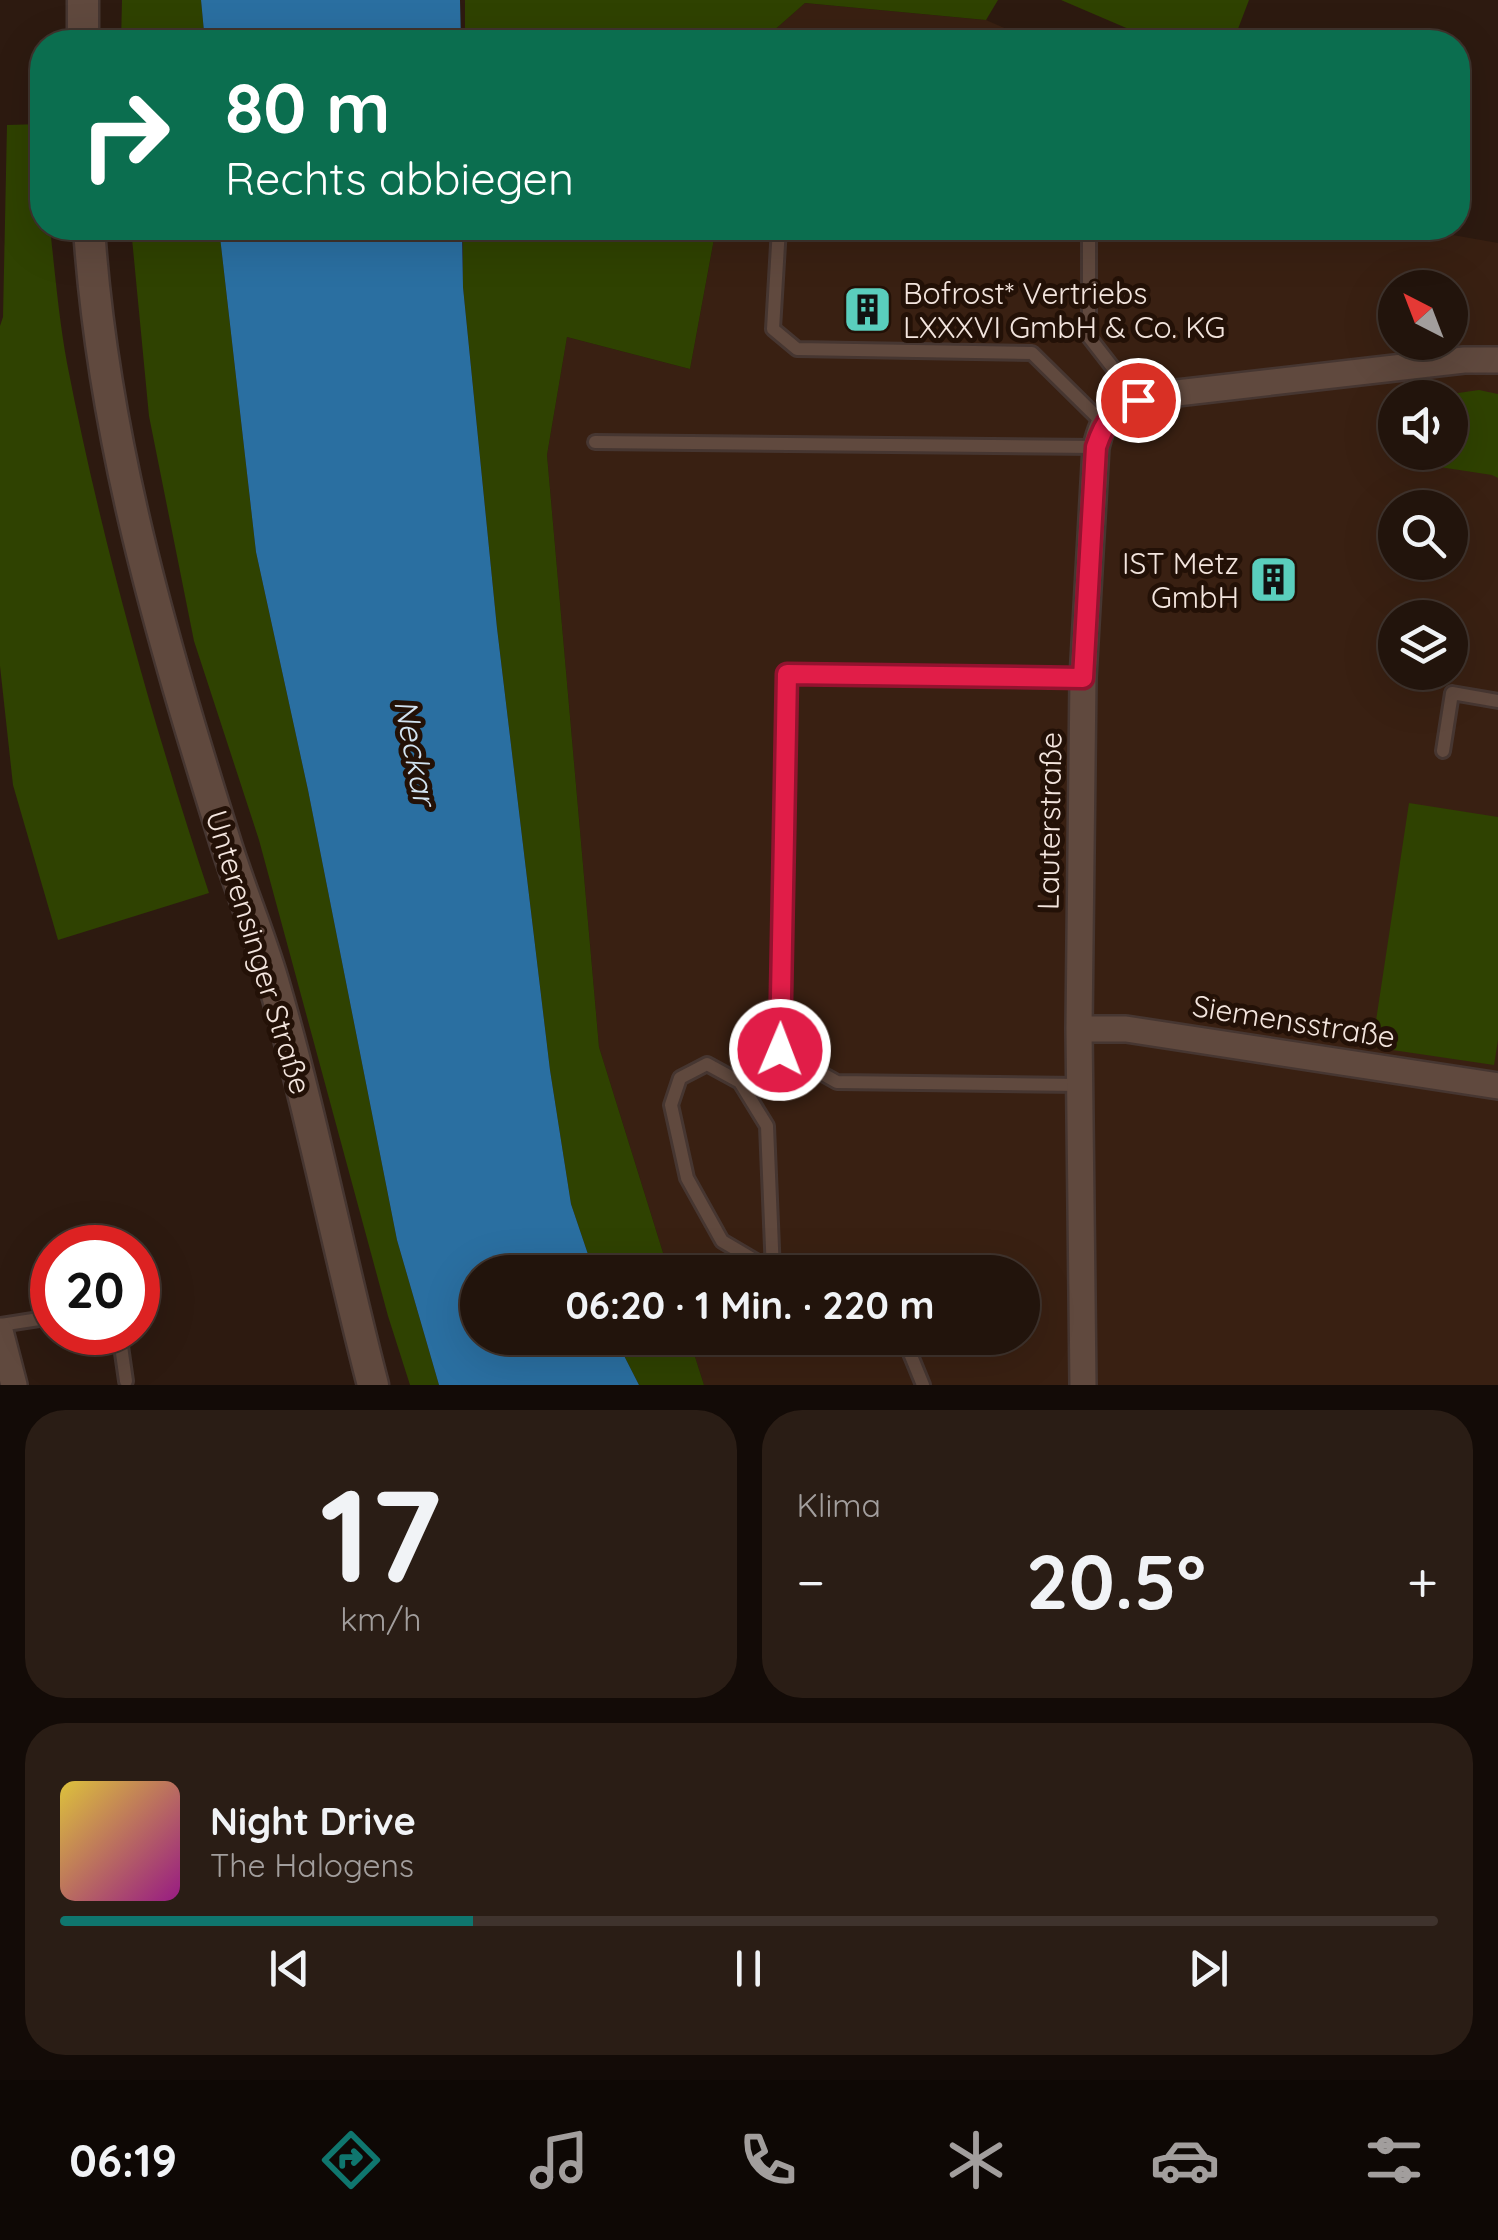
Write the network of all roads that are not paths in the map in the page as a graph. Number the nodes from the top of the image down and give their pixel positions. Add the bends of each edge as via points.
1 (84, 0) edge
2 (83, 30) edge
3 (90, 240) edge
4 (778, 240) edge
5 (1089, 240) edge
6 (1498, 360) edge
7 (1138, 400) junction
8 (1100, 436) junction
9 (595, 442) dead end
10 (1083, 678) junction
11 (1498, 701) edge
12 (1442, 752) dead end
13 (1079, 1029) junction
14 (1080, 1086) junction
15 (1498, 1086) edge
16 (773, 1272) edge
17 (30, 1322) edge
18 (0, 1328) edge
19 (122, 1355) edge
20 (911, 1355) edge
21 (126, 1382) dead end
22 (14, 1385) edge
23 (373, 1385) edge
24 (924, 1385) edge
25 (1083, 1385) edge

1 - 2 street
3 - 23 street, Unterensinger Straße via 108,398 154,606 284,1019
4 - 8 lane via 774,329 797,349 1032,353
5 - 7 lane via 1089,337
6 - 7 street
7 - 8 street via 1118,409
8 - 9 lane
8 - 10 street, Lauterstraße
10 - 13 street, Lauterstraße
10 - 14 lane via 787,674 780,1050 837,1082
11 - 12 lane via 1452,693
13 - 14 street, Lauterstraße
13 - 15 street, Siemensstraße via 1126,1028
14 - 25 street, Lauterstraße
16 - 16 lane via 722,1241 687,1178 671,1106 680,1078 707,1064 740,1082 767,1126
17 - 18 lane
18 - 22 street
19 - 21 lane
20 - 24 lane

